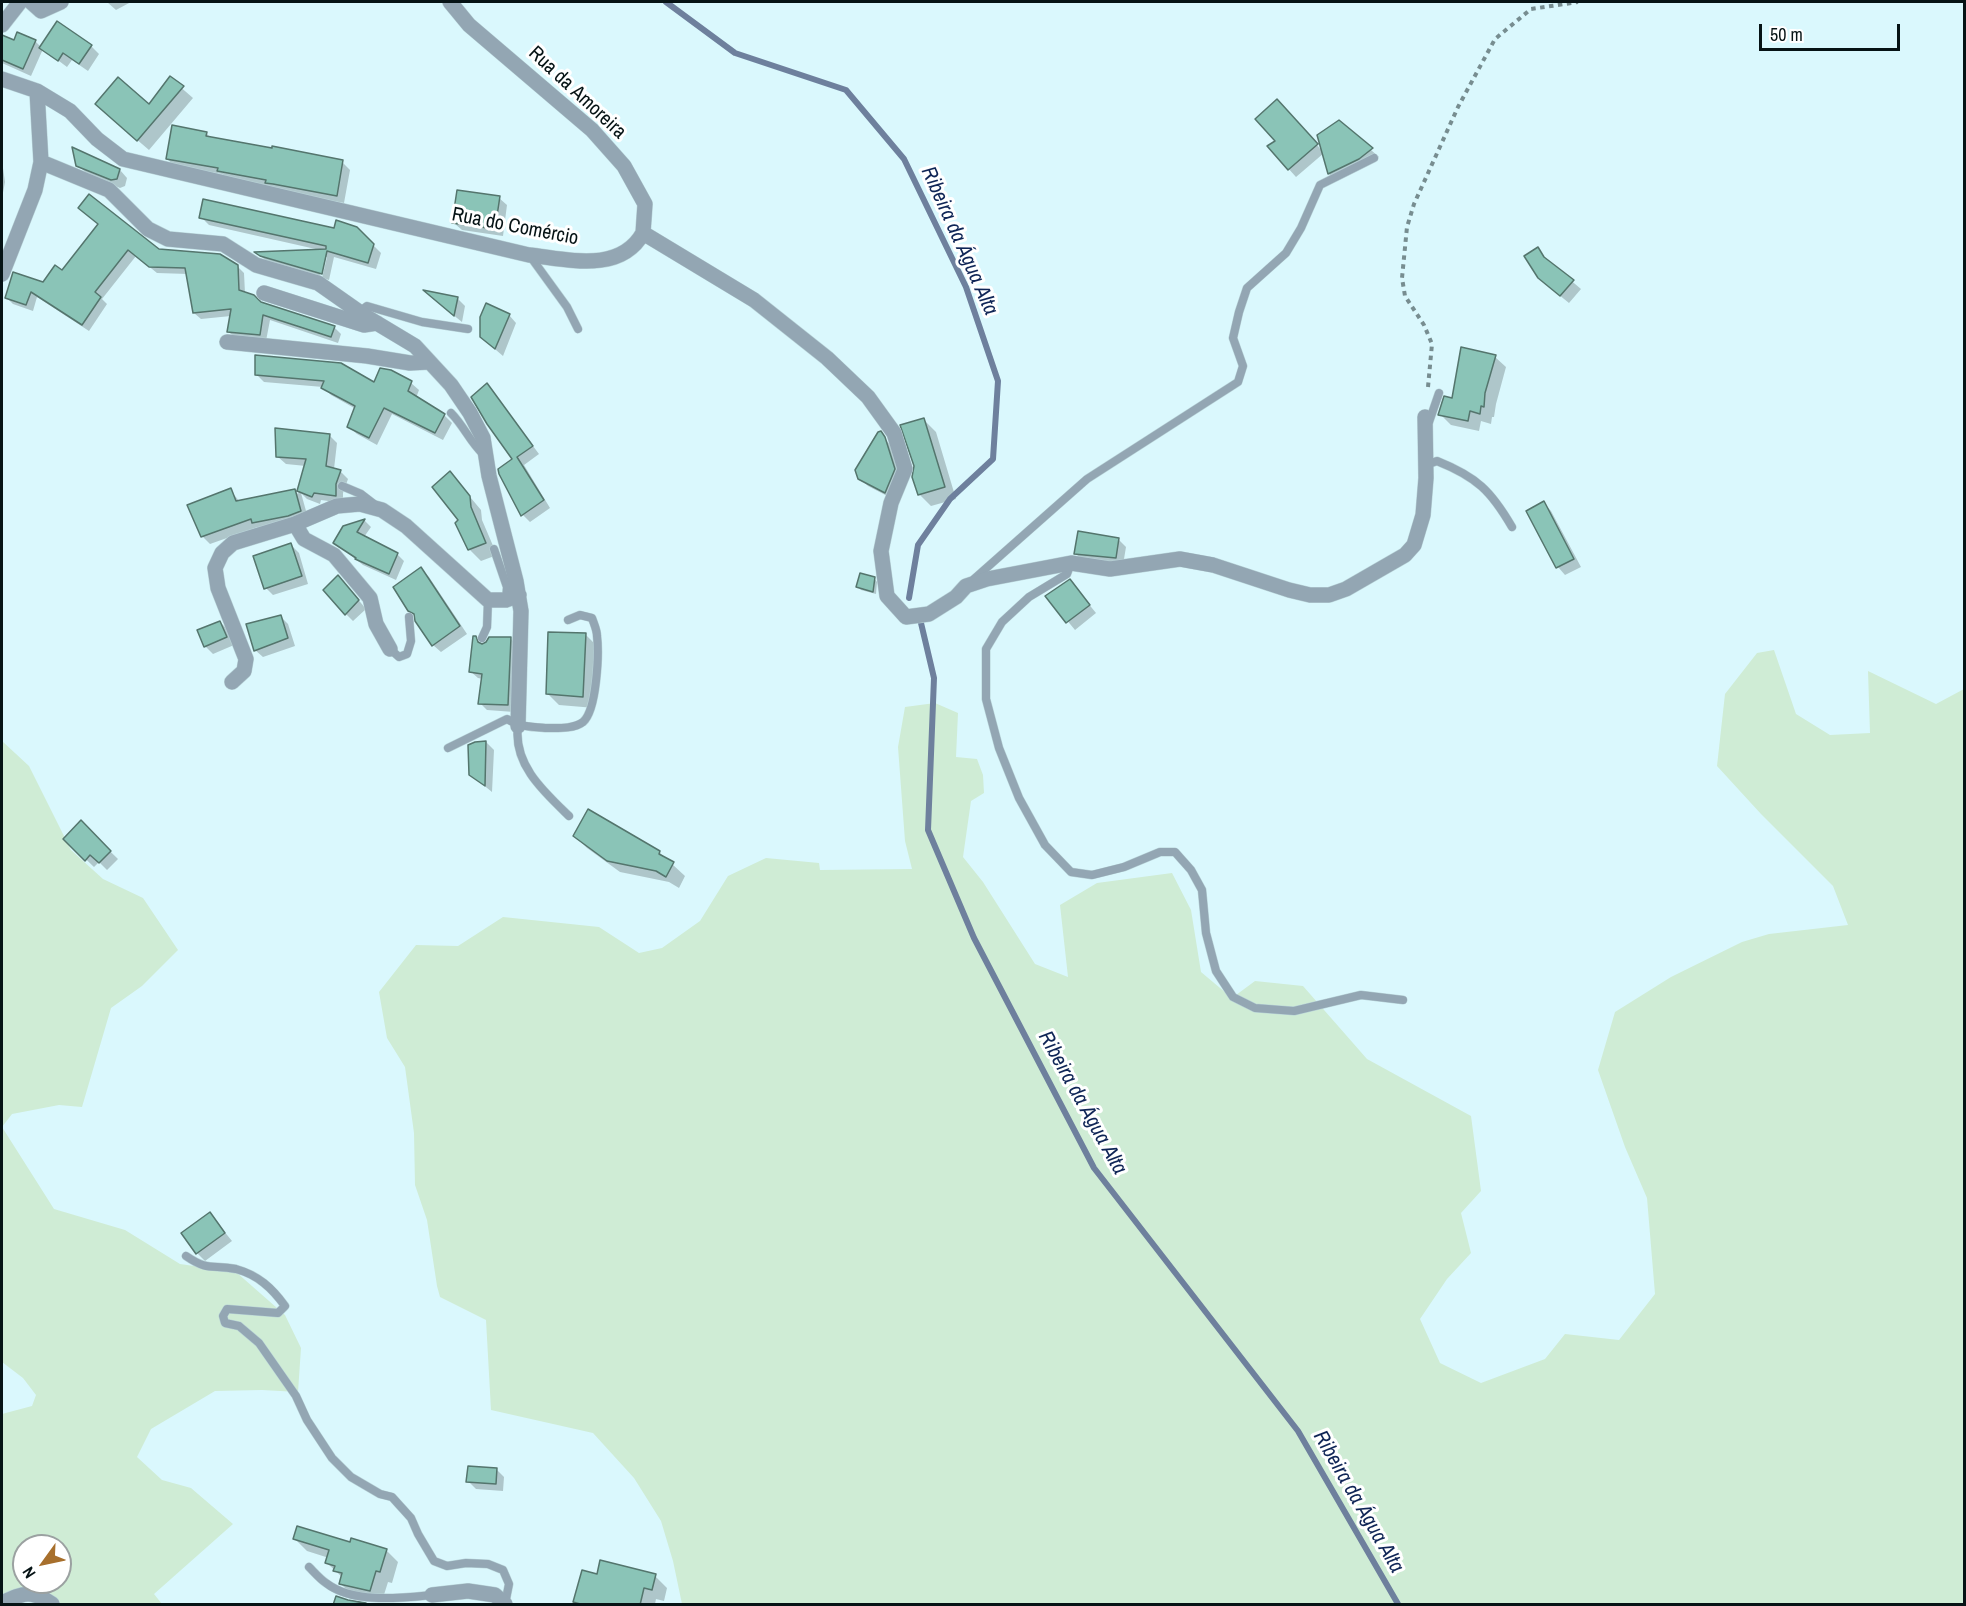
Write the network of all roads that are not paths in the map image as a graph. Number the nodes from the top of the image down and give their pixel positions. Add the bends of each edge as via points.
1 (20, 2) edge
2 (31, 2) edge
3 (62, 2) edge
4 (450, 2) edge
5 (2, 25) edge
6 (2, 79) edge
7 (37, 91) junction
8 (1374, 158) dead end
9 (41, 162) junction
10 (643, 233) junction
11 (529, 255) junction
12 (2, 274) edge
13 (264, 293) dead end
14 (359, 312) junction
15 (377, 323) junction
16 (468, 328) dead end
17 (578, 329) dead end
18 (227, 342) dead end
19 (429, 362) junction
20 (1439, 393) dead end
21 (451, 413) dead end
22 (1425, 425) joint
23 (486, 458) junction
24 (1426, 465) junction
25 (342, 486) dead end
26 (382, 510) junction
27 (295, 524) junction
28 (1512, 527) dead end
29 (494, 549) dead end
30 (1071, 563) junction
31 (966, 586) junction
32 (512, 597) junction
33 (488, 600) junction
34 (409, 617) dead end
35 (568, 620) dead end
36 (482, 638) dead end
37 (390, 649) joint
38 (232, 682) dead end
39 (518, 726) junction
40 (448, 748) dead end
41 (569, 816) dead end
42 (1403, 1000) dead end
43 (186, 1256) dead end
44 (309, 1567) dead end
45 (432, 1595) joint
46 (2, 1603) edge
47 (505, 1604) edge
48 (52, 1605) edge

1 - 5 street
2 - 3 street via 42,11
4 - 10 street, Rua da Amoreira via 469,25 592,130 624,166 645,204
6 - 7 street, Rua do Comércio
7 - 9 street
7 - 11 street, Rua do Comércio via 70,111 123,159
8 - 31 lane via 1320,185 1302,228 1286,253 1247,288 1233,339 1243,366 1239,382 1087,480
9 - 12 street via 35,190
9 - 14 street via 109,190 147,229 168,239 223,244 256,265 318,283
10 - 11 street, Rua do Comércio via 636,245 614,259 584,261
10 - 31 street via 754,300 827,358 868,397 894,433 904,469 891,503 881,551 887,596 906,617 929,614
11 - 17 lane
13 - 15 street via 363,325
14 - 15 street
14 - 16 lane via 367,306 422,322
15 - 19 street via 415,346
18 - 19 street
19 - 23 street via 470,413 483,438
20 - 22 lane
21 - 23 lane
22 - 24 street
23 - 32 street via 498,504
24 - 28 lane via 1437,461 1478,482 1497,501
24 - 30 street via 1423,515 1414,545 1405,555 1329,596 1289,590 1213,565 1180,559 1110,569
25 - 26 lane
26 - 27 street via 360,504 337,506
26 - 33 street via 406,526
27 - 37 street via 303,538 334,555 370,598 376,624
27 - 38 street via 233,543 222,553 215,568 218,588 246,659 244,671
29 - 32 lane
30 - 31 street
30 - 42 lane via 1066,574 1029,597 1002,622 986,649 986,699 999,748 1018,798 1046,845 1071,872 1092,875 1160,852 1175,852 1202,890 1206,933 1216,971 1233,997 1255,1008 1294,1011 1361,995
32 - 33 street
32 - 39 street via 521,611
33 - 36 lane via 487,627
34 - 37 lane via 411,641 407,654 399,657
35 - 39 lane via 580,615 592,618 597,635 592,704 585,721 573,727
39 - 40 lane via 507,719
39 - 41 lane via 516,741 526,766 540,788
43 - 47 lane via 200,1266 235,1269 255,1276 273,1290 285,1306 278,1313 226,1310 225,1323 239,1326 259,1343 332,1458 351,1477 392,1497 411,1518 434,1561 447,1566 488,1564 503,1570 509,1584
44 - 45 lane via 327,1585 351,1594 375,1598
45 - 47 street via 468,1591 495,1595
46 - 48 street via 36,1594

